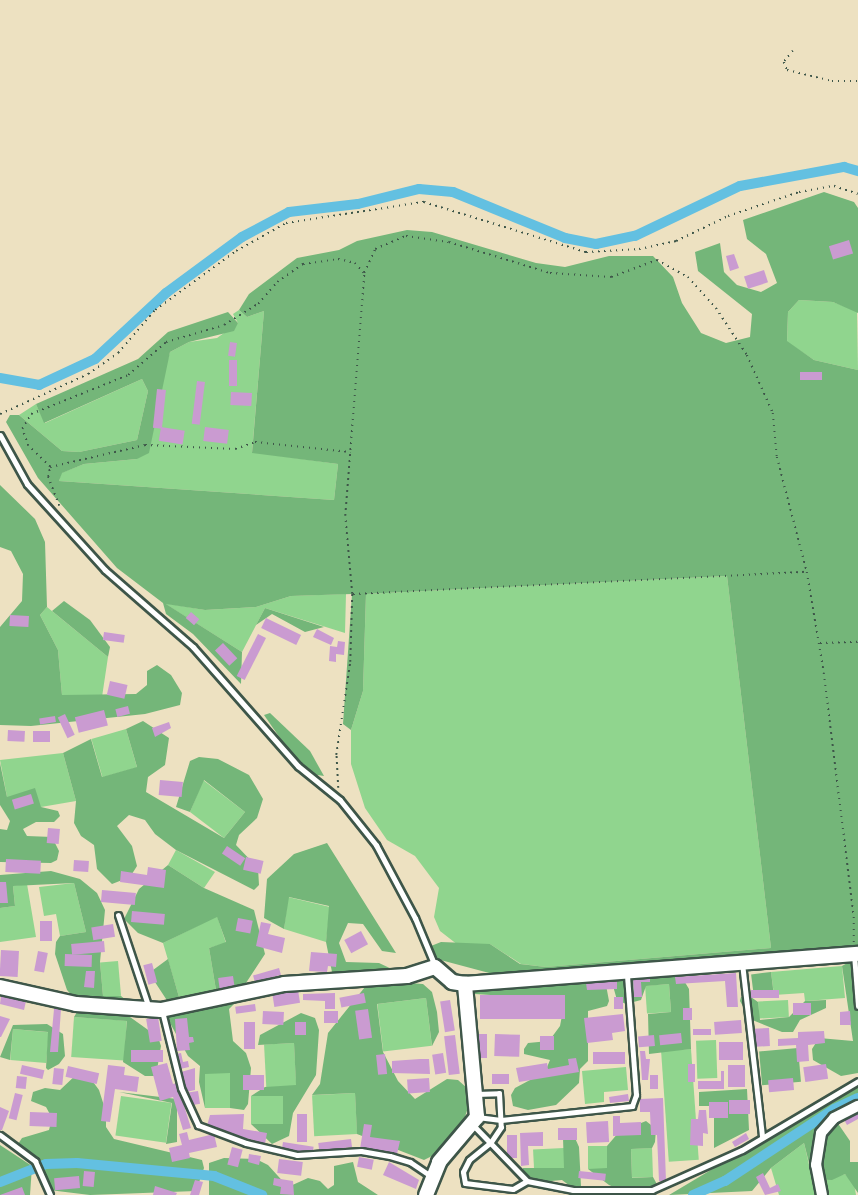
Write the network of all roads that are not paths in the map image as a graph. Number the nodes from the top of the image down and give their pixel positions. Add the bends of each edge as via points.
1 (0, 435) edge
2 (118, 915) dead end
3 (856, 954) edge
4 (742, 961) junction
5 (435, 967) junction
6 (627, 974) junction
7 (465, 984) junction
8 (0, 987) edge
9 (858, 1006) edge
10 (156, 1010) junction
11 (858, 1081) edge
12 (476, 1094) junction
13 (858, 1106) edge
14 (501, 1120) junction
15 (474, 1121) junction
16 (0, 1135) edge
17 (762, 1137) junction
18 (491, 1142) junction
19 (431, 1176) junction
20 (527, 1181) junction
21 (50, 1195) edge
22 (426, 1195) edge
23 (822, 1195) edge

1 - 5 lane via 27,484 105,570 210,664 298,766 340,800 376,845 415,918
2 - 10 lane
3 - 4 street
3 - 9 lane
4 - 6 street
4 - 17 lane
5 - 7 street via 452,982
5 - 10 street via 407,976 284,984
6 - 7 street
6 - 14 lane via 636,1095 632,1106
7 - 12 street
8 - 10 street via 76,1004
10 - 19 lane via 181,1088 198,1125 289,1154 361,1151 390,1156 410,1162
11 - 17 lane
12 - 14 lane via 499,1093
12 - 15 street
13 - 23 street via 834,1118 821,1133 816,1165
14 - 15 lane
14 - 18 lane
15 - 18 lane
15 - 19 street
16 - 21 lane via 35,1161
17 - 20 lane via 704,1169 652,1190 573,1190
18 - 20 lane
18 - 20 lane via 469,1160 463,1172 465,1183 513,1189
19 - 22 street

